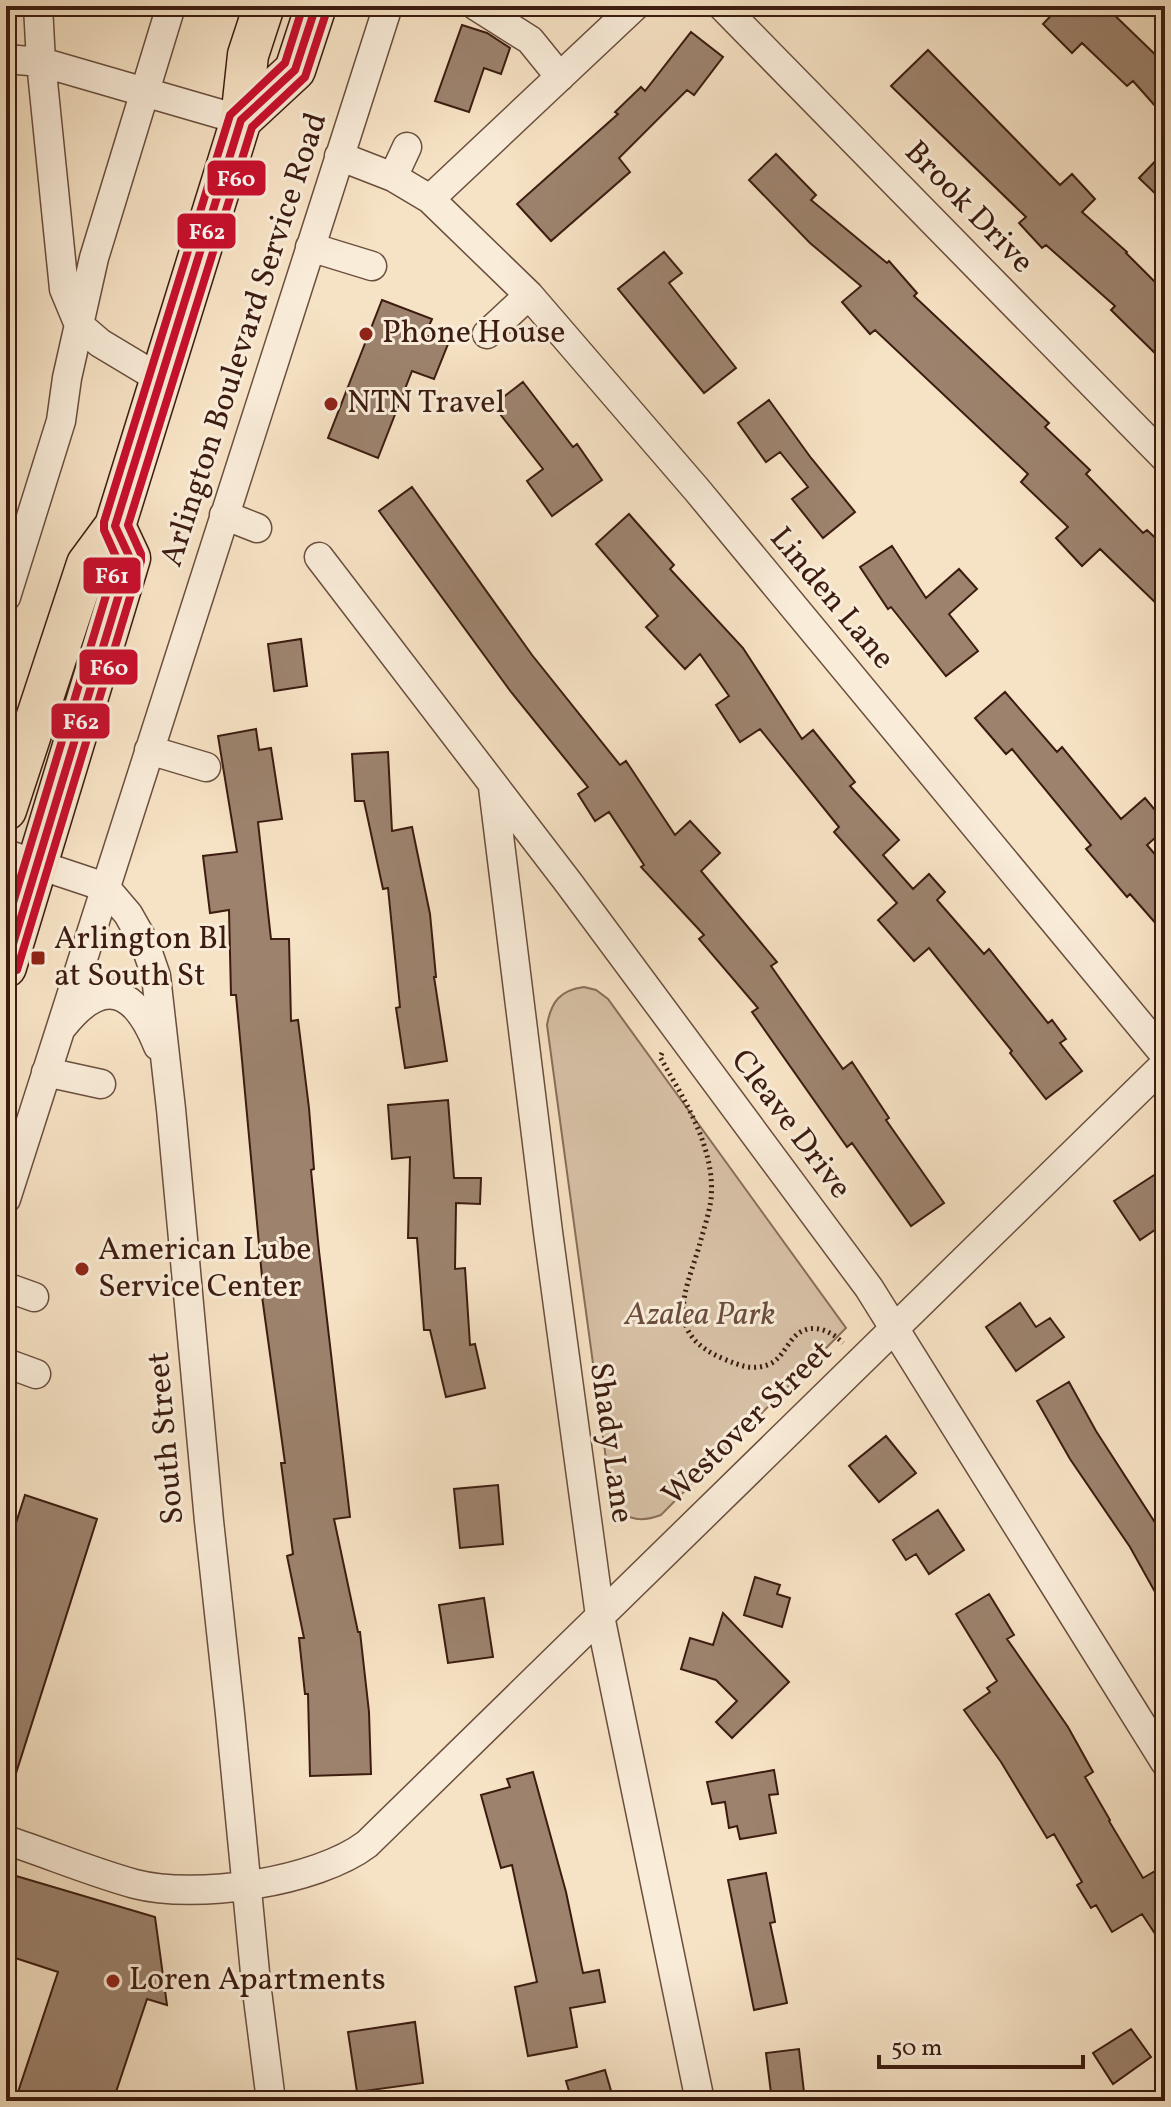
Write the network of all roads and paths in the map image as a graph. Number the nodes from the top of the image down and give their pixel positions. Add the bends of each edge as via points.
1 (171, 6) edge
2 (264, 6) edge
3 (316, 6) edge
4 (388, 6) edge
5 (476, 6) edge
6 (635, 6) edge
7 (722, 6) edge
8 (45, 7) edge
9 (6, 59) edge
10 (41, 62) junction
11 (560, 77) junction
12 (144, 93) junction
13 (241, 120) junction
14 (407, 147) dead end
15 (339, 156) junction
16 (393, 177) junction
17 (430, 199) junction
18 (310, 247) junction
19 (372, 266) dead end
20 (529, 295) junction
21 (79, 325) junction
22 (487, 334) dead end
23 (160, 379) junction
24 (1165, 458) edge
25 (224, 515) junction
26 (115, 526) junction
27 (257, 528) dead end
28 (319, 557) dead end
29 (6, 597) edge
30 (149, 750) junction
31 (206, 767) dead end
32 (493, 787) junction
33 (6, 810) edge
34 (22, 860) edge
35 (105, 887) junction
36 (6, 967) edge
37 (677, 1029) junction
38 (60, 1030) junction
39 (1165, 1055) edge
40 (1165, 1064) edge
41 (167, 1068) junction
42 (46, 1072) junction
43 (101, 1084) dead end
44 (6, 1199) edge
45 (6, 1287) edge
46 (34, 1297) dead end
47 (894, 1328) junction
48 (861, 1361) junction
49 (6, 1363) edge
50 (36, 1374) dead end
51 (600, 1616) junction
52 (1165, 1762) edge
53 (6, 1840) edge
54 (248, 1885) junction
55 (271, 2101) edge
56 (700, 2101) edge

1 - 12 street
2 - 13 highway via 248,55
3 - 13 highway via 295,70
4 - 15 street, Arlington Boulevard Service Road
5 - 11 street via 530,40
6 - 11 street
7 - 24 street, Brook Drive
8 - 10 street
9 - 10 street
10 - 12 street
10 - 21 street via 64,289
11 - 17 street
12 - 13 street
12 - 21 street
13 - 23 highway
14 - 16 street
15 - 16 street, Linden Lane
15 - 18 street, Arlington Boulevard Service Road
16 - 17 street, Linden Lane
17 - 20 street, Linden Lane
18 - 19 street
18 - 25 street, Arlington Boulevard Service Road
20 - 22 street
20 - 39 street, Linden Lane
21 - 23 street
21 - 29 street via 61,421
23 - 26 highway
25 - 27 street
25 - 30 street, Arlington Boulevard Service Road
26 - 33 highway via 87,564
26 - 34 highway via 130,558
28 - 32 street, Cleave Drive
30 - 31 street
30 - 35 street, Arlington Boulevard Service Road
32 - 37 street, Cleave Drive
32 - 51 street, Shady Lane
34 - 35 street
34 - 36 highway
35 - 38 street, Arlington Boulevard Service Road
35 - 41 street, South Street via 125,908 156,976
37 - 47 street, Cleave Drive
37 - 48 path via 660,1057 708,1155 711,1196 684,1296 684,1325 695,1341 747,1369 772,1363 798,1333 819,1328 835,1335
38 - 41 street via 98,995 124,998 143,1014
38 - 42 street, Arlington Boulevard Service Road
40 - 47 street, Westover Street
41 - 54 street, South Street
42 - 43 street
42 - 44 street, Arlington Boulevard Service Road
45 - 46 street
47 - 48 street, Westover Street
47 - 52 street, Cleave Drive
48 - 51 street, Westover Street
49 - 50 street
51 - 54 street, Westover Street via 367,1844 324,1868
51 - 56 street, Shady Lane
53 - 54 street, Westover Street via 137,1885 197,1890
54 - 55 street, South Street

